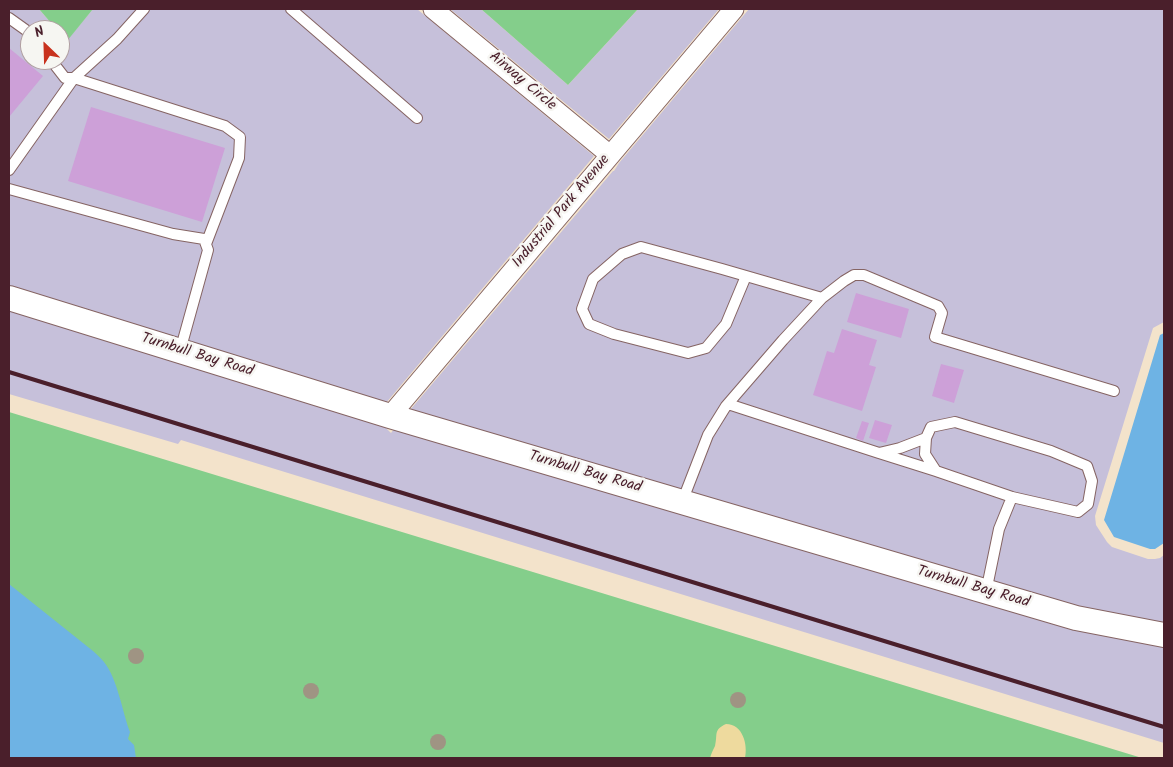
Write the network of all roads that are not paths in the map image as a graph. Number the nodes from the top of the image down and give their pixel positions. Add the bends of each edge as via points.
1 (144, 9) edge
2 (291, 9) edge
3 (434, 9) edge
4 (734, 9) edge
5 (9, 18) edge
6 (20, 26) edge
7 (59, 70) edge
8 (74, 78) junction
9 (418, 118) dead end
10 (610, 155) junction
11 (9, 170) edge
12 (9, 189) edge
13 (206, 244) junction
14 (746, 276) junction
15 (9, 298) edge
16 (822, 298) junction
17 (180, 351) junction
18 (1114, 390) dead end
19 (728, 404) junction
20 (390, 416) junction
21 (926, 438) junction
22 (879, 453) junction
23 (936, 471) junction
24 (1012, 497) junction
25 (682, 502) junction
26 (986, 592) junction
27 (1164, 634) edge

1 - 8 lane
2 - 9 lane
3 - 10 street, Airway Circle
4 - 10 street, Industrial Park Avenue
5 - 6 lane
7 - 8 lane via 65,78
8 - 11 lane
8 - 13 lane via 225,126 240,137 240,158
10 - 20 street, Industrial Park Avenue
12 - 13 lane via 173,234 204,238
13 - 17 lane via 208,250
14 - 14 lane via 641,247 622,254 593,279 582,309 589,324 614,334 688,353 706,348 726,324
14 - 16 lane
15 - 17 street, Turnbull Bay Road
16 - 18 lane via 854,275 864,275 938,306 942,313 935,337
16 - 19 lane
17 - 20 street, Turnbull Bay Road
19 - 22 lane
19 - 25 lane via 708,435
20 - 25 street, Turnbull Bay Road
21 - 22 lane
21 - 23 lane via 925,454
21 - 24 lane via 931,427 955,422 1069,458 1087,466 1092,480 1088,504 1078,512
22 - 23 lane
23 - 24 lane
24 - 26 lane via 999,528
25 - 26 street, Turnbull Bay Road
26 - 27 street, Turnbull Bay Road via 1076,618

